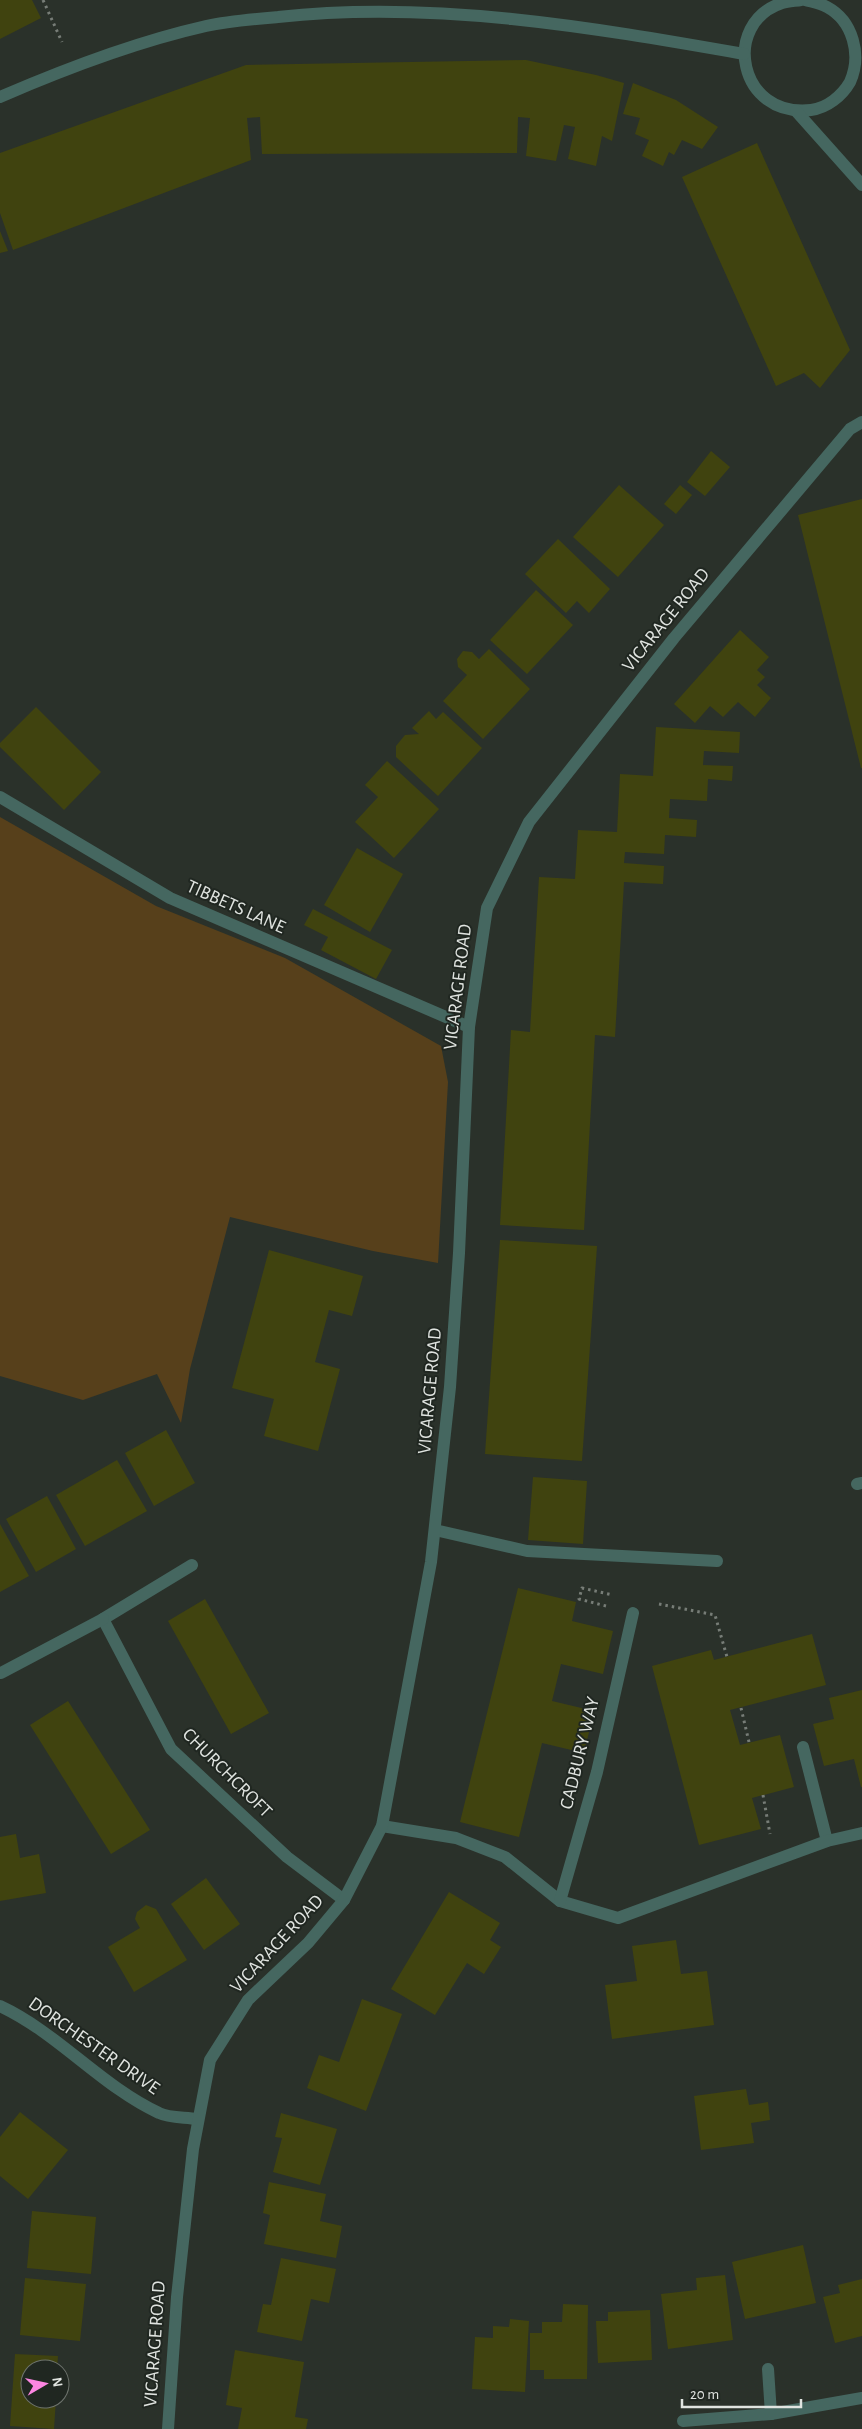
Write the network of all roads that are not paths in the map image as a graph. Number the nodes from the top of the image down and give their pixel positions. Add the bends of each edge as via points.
1 (803, 0) edge
2 (825, 3) edge
3 (744, 54) junction
4 (859, 66) edge
5 (0, 97) edge
6 (796, 111) junction
7 (862, 184) edge
8 (862, 422) edge
9 (0, 797) edge
10 (469, 1027) junction
11 (435, 1530) junction
12 (718, 1561) dead end
13 (192, 1565) dead end
14 (633, 1614) dead end
15 (103, 1619) junction
16 (1, 1673) dead end
17 (803, 1747) dead end
18 (382, 1826) junction
19 (862, 1833) edge
20 (828, 1841) junction
21 (344, 1900) junction
22 (560, 1901) junction
23 (0, 2006) edge
24 (197, 2119) junction
25 (768, 2369) dead end
26 (862, 2398) edge
27 (771, 2414) junction
28 (683, 2420) dead end
29 (168, 2429) edge

1 - 2 street
1 - 3 street via 782,3 762,14 750,32
2 - 4 street via 850,28
3 - 5 street via 616,32 465,14 318,12 207,26 74,66
3 - 6 street via 746,71 754,87 780,108
4 - 6 street via 836,98 818,109
6 - 7 street
8 - 10 street, VICARAGE ROAD via 850,430 674,638 529,822 487,908
9 - 10 street, TIBBETS LANE via 170,898
10 - 11 street, VICARAGE ROAD via 452,1358
11 - 12 street via 527,1551
11 - 18 street, VICARAGE ROAD
13 - 15 street
14 - 22 street, CADBURY WAY via 596,1772
15 - 16 street
15 - 21 street, CHURCHCROFT via 171,1749 287,1857
17 - 20 street
18 - 21 street, VICARAGE ROAD
18 - 22 street via 456,1838 505,1857
19 - 20 street
20 - 22 street via 618,1918
21 - 24 street, VICARAGE ROAD via 308,1943 248,2000 210,2060
23 - 24 street, DORCHESTER DRIVE via 18,2014 99,2075 160,2114
24 - 29 street, VICARAGE ROAD via 177,2297
25 - 27 street
26 - 27 street
27 - 28 street

